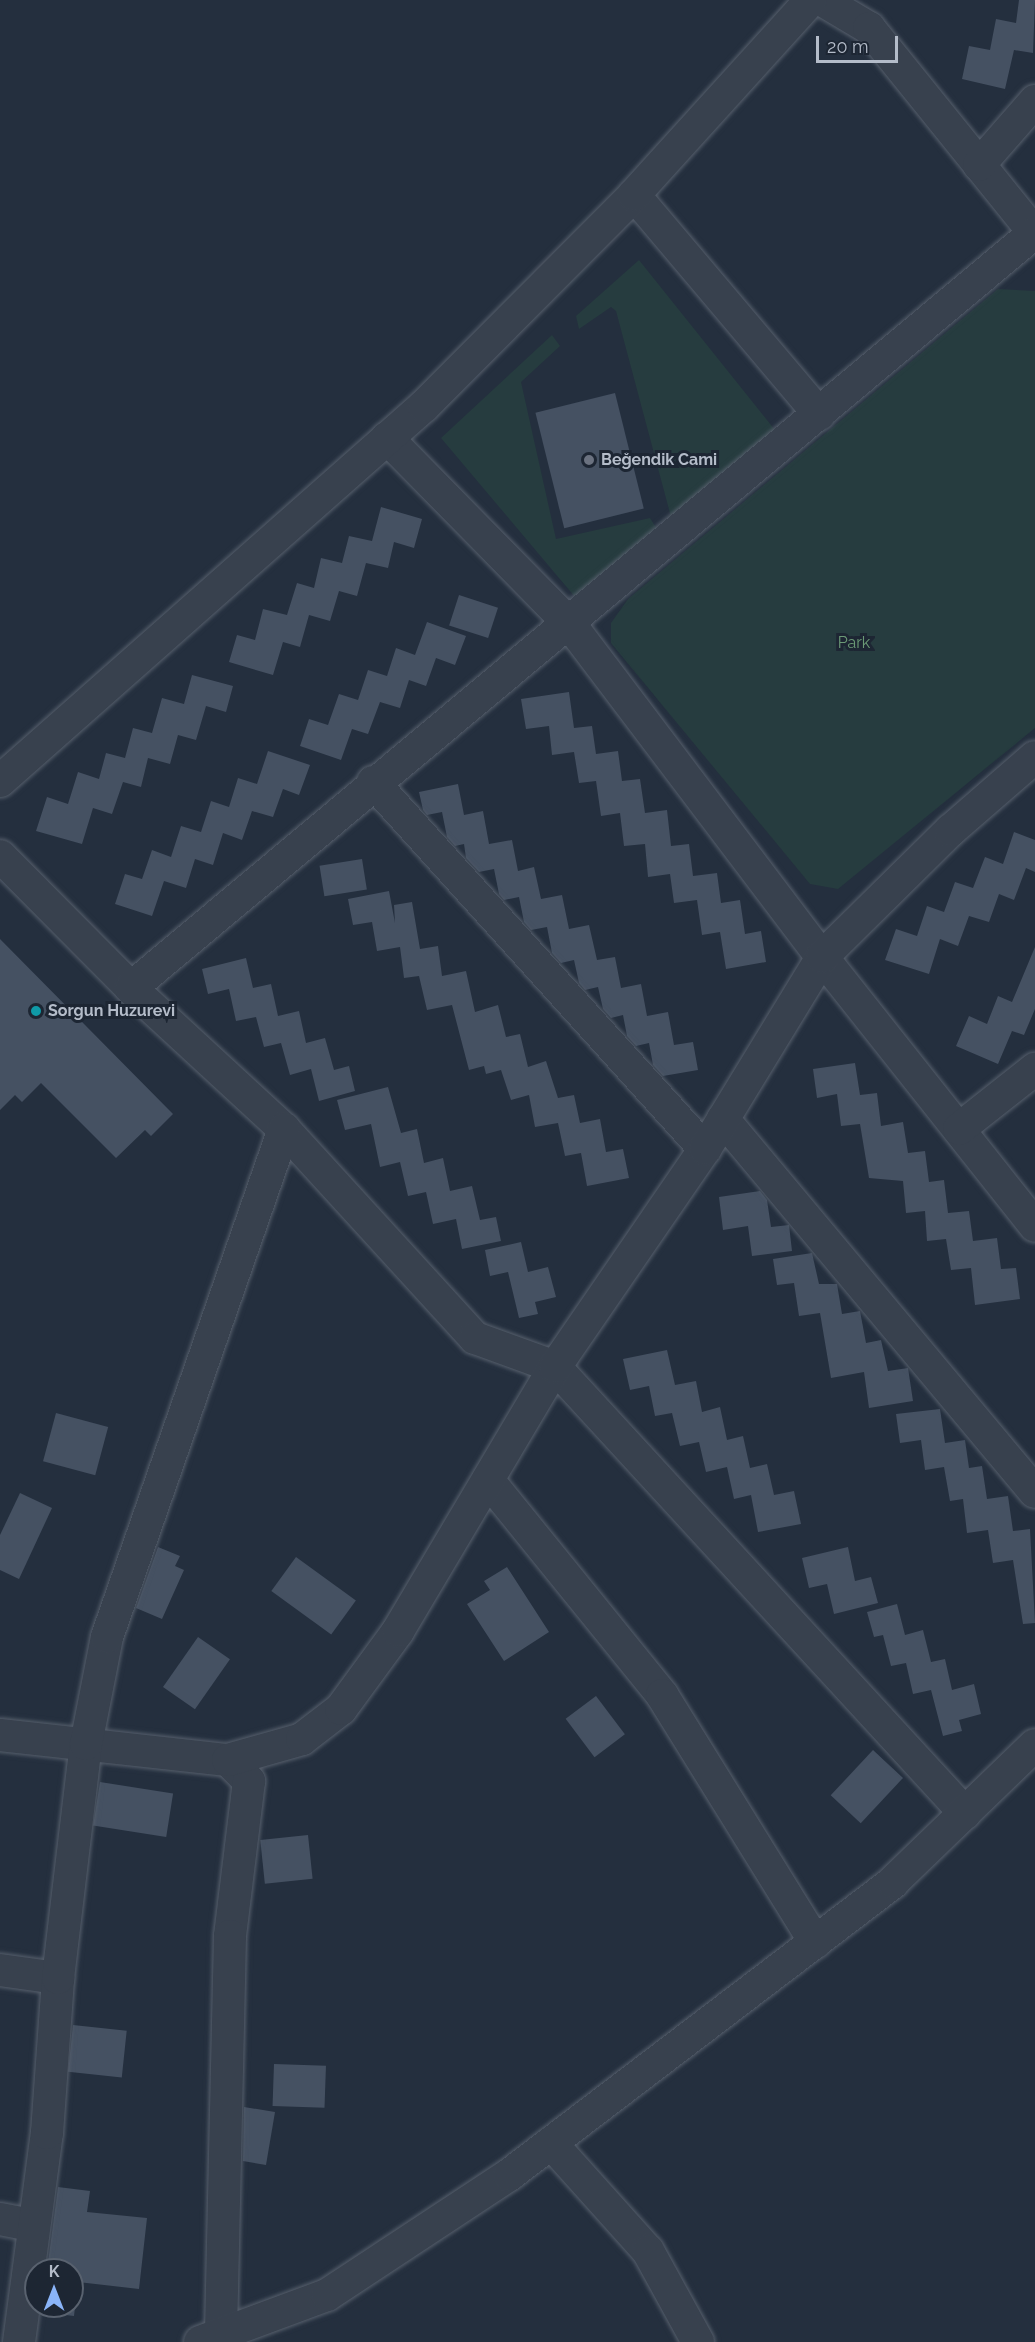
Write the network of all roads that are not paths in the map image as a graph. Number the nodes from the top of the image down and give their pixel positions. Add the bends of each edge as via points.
1 (811, 0) edge
2 (822, 0) edge
3 (1035, 101) edge
4 (979, 165) junction
5 (634, 195) junction
6 (1035, 234) edge
7 (819, 414) junction
8 (387, 438) junction
9 (569, 623) junction
10 (1035, 757) edge
11 (0, 782) edge
12 (373, 782) junction
13 (0, 856) edge
14 (822, 957) junction
15 (131, 988) junction
16 (1035, 1069) edge
17 (723, 1119) junction
18 (284, 1130) junction
19 (959, 1130) junction
20 (705, 1149) junction
21 (1035, 1226) edge
22 (555, 1367) junction
23 (488, 1480) junction
24 (1035, 1492) edge
25 (0, 1735) edge
26 (86, 1744) junction
27 (1035, 1745) edge
28 (228, 1760) junction
29 (965, 1813) junction
30 (815, 1942) junction
31 (0, 1970) edge
32 (58, 1978) junction
33 (551, 2143) junction
34 (0, 2219) edge
35 (32, 2225) junction
36 (211, 2338) edge
37 (19, 2342) edge
38 (698, 2342) edge

1 - 5 street
2 - 4 street via 869,28
3 - 4 street
4 - 6 street
5 - 7 street
5 - 8 street
6 - 7 street
7 - 9 street
8 - 9 street
8 - 11 street
9 - 12 street
9 - 14 street
10 - 14 street via 951,830
12 - 15 street
12 - 20 street
13 - 15 street
14 - 17 street
14 - 19 street
15 - 18 street
16 - 19 street
17 - 20 street
17 - 24 street
18 - 22 street via 475,1338
18 - 26 street via 107,1637
19 - 21 street
20 - 22 street
22 - 23 street
22 - 29 street
23 - 28 street via 398,1631 341,1708 302,1739
23 - 30 street via 662,1695
25 - 26 street
26 - 28 street
26 - 32 street
27 - 29 street
28 - 36 street via 249,1781 230,1936
29 - 30 street via 894,1882
30 - 33 street
31 - 32 street
32 - 35 street via 47,2133
33 - 36 street via 327,2295
33 - 38 street via 648,2251
34 - 35 street
35 - 37 street

